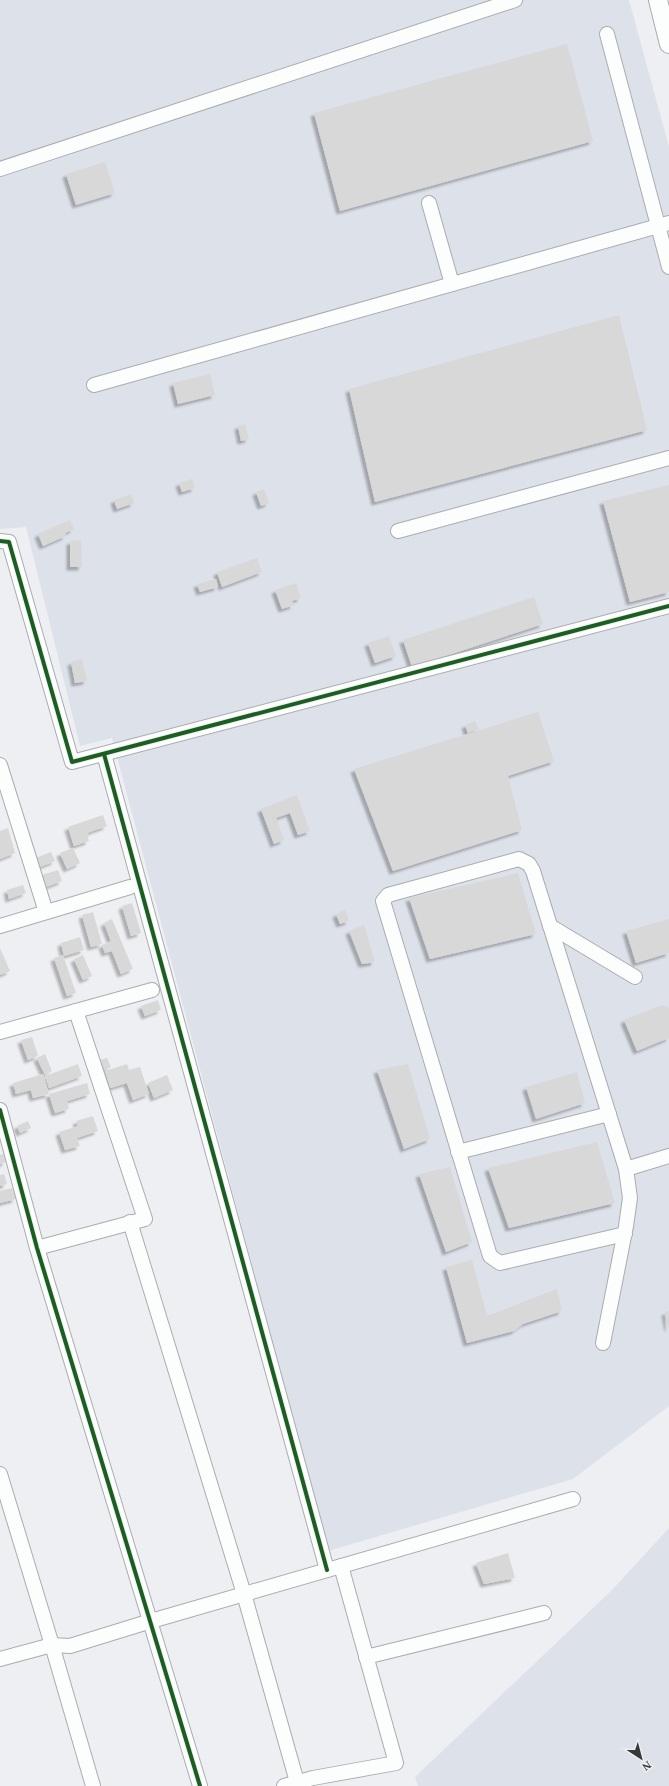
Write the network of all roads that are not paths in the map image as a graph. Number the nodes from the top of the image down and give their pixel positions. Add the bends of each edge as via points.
1 (515, 0) edge
2 (658, 0) edge
3 (608, 34) dead end
4 (669, 44) edge
5 (0, 168) edge
6 (429, 203) dead end
7 (663, 224) edge
8 (669, 266) edge
9 (452, 284) junction
10 (94, 385) dead end
11 (669, 458) edge
12 (398, 530) dead end
13 (0, 541) edge
14 (669, 606) edge
15 (104, 754) junction
16 (0, 765) edge
17 (130, 887) dead end
18 (46, 912) junction
19 (0, 926) edge
20 (550, 926) junction
21 (634, 977) dead end
22 (152, 990) dead end
23 (76, 1011) junction
24 (0, 1032) edge
25 (0, 1110) edge
26 (609, 1114) junction
27 (458, 1152) junction
28 (669, 1156) edge
29 (626, 1169) junction
30 (130, 1222) junction
31 (624, 1234) junction
32 (37, 1248) junction
33 (603, 1343) dead end
34 (0, 1474) edge
35 (573, 1499) dead end
36 (334, 1568) junction
37 (244, 1594) junction
38 (544, 1614) dead end
39 (151, 1621) junction
40 (52, 1645) junction
41 (366, 1657) junction
42 (0, 1659) edge
43 (291, 1784) edge
44 (92, 1786) edge
45 (200, 1786) edge

1 - 5 street
2 - 4 main road
3 - 7 street
6 - 9 street
7 - 8 street
7 - 9 street
9 - 10 street
11 - 12 street
13 - 15 street via 9,542 72,762
14 - 15 street
15 - 36 street
16 - 18 street
17 - 18 street
18 - 19 street
20 - 21 street
20 - 26 street
20 - 27 street via 533,871 528,864 519,859 384,898
22 - 23 street
23 - 24 street
23 - 30 street via 145,1219
25 - 32 street
26 - 27 street
26 - 29 street
27 - 31 street via 490,1256 494,1261 500,1263
28 - 29 street
29 - 31 street via 630,1198
30 - 32 street
30 - 37 street
31 - 33 street
32 - 39 street
34 - 40 street
35 - 36 street
36 - 37 street
36 - 41 street
37 - 39 street
37 - 43 street
38 - 41 street
39 - 40 street via 70,1646
39 - 45 street
40 - 42 street
40 - 44 street
41 - 43 street via 396,1764

